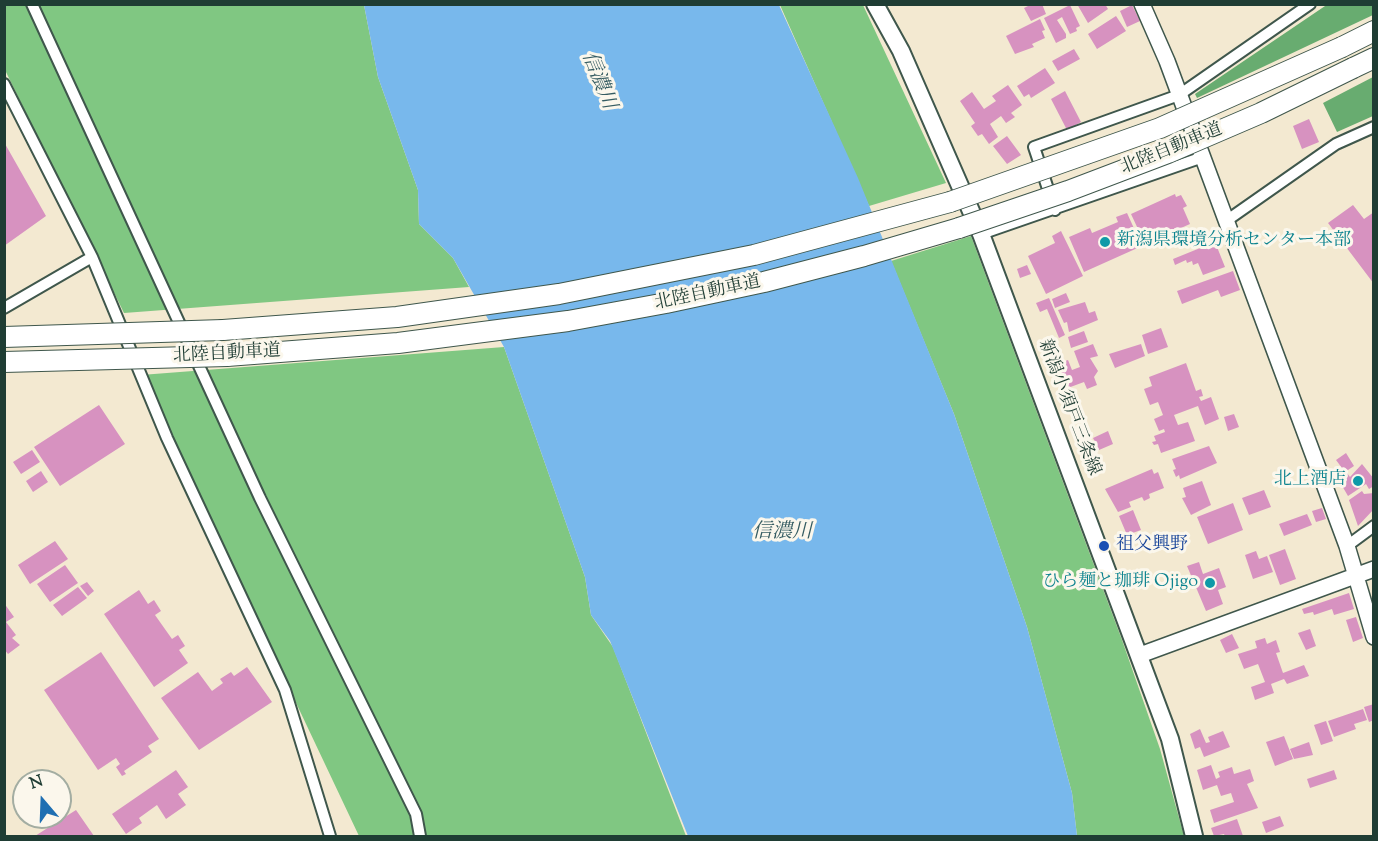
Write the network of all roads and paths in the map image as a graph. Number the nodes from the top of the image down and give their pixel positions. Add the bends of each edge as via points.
1 (33, 4) edge
2 (875, 4) edge
3 (1142, 4) edge
4 (1310, 4) edge
5 (1374, 31) edge
6 (1374, 58) edge
7 (4, 84) edge
8 (1179, 95) junction
9 (1374, 127) edge
10 (1203, 157) junction
11 (1055, 210) junction
12 (1226, 221) junction
13 (981, 234) junction
14 (92, 257) junction
15 (4, 308) edge
16 (4, 337) edge
17 (4, 362) edge
18 (1374, 526) edge
19 (1347, 546) junction
20 (1374, 569) edge
21 (1355, 576) junction
22 (1374, 637) edge
23 (1140, 655) junction
24 (330, 837) edge
25 (420, 837) edge
26 (1194, 837) edge

1 - 25 street via 260,498 416,814
2 - 13 main road, 新潟小須戸三条線 via 901,51
3 - 8 street
4 - 8 street
5 - 16 highway, 北陸自動車道, bridge via 1160,128 1060,165 875,224 732,260 560,294 397,317 223,330
6 - 17 highway, 北陸自動車道, bridge via 1241,122 1057,195 864,256 666,303 398,343 227,356
7 - 14 street
8 - 10 street
8 - 11 street via 1034,147
9 - 12 street via 1336,144
10 - 11 street
10 - 12 street
11 - 13 street
12 - 19 street
13 - 23 main road, 新潟小須戸三条線
14 - 15 street
14 - 24 street via 167,438 285,690
18 - 19 street
19 - 21 street
20 - 21 street
21 - 22 street
21 - 23 street
23 - 26 main road, 新潟小須戸三条線 via 1170,739

